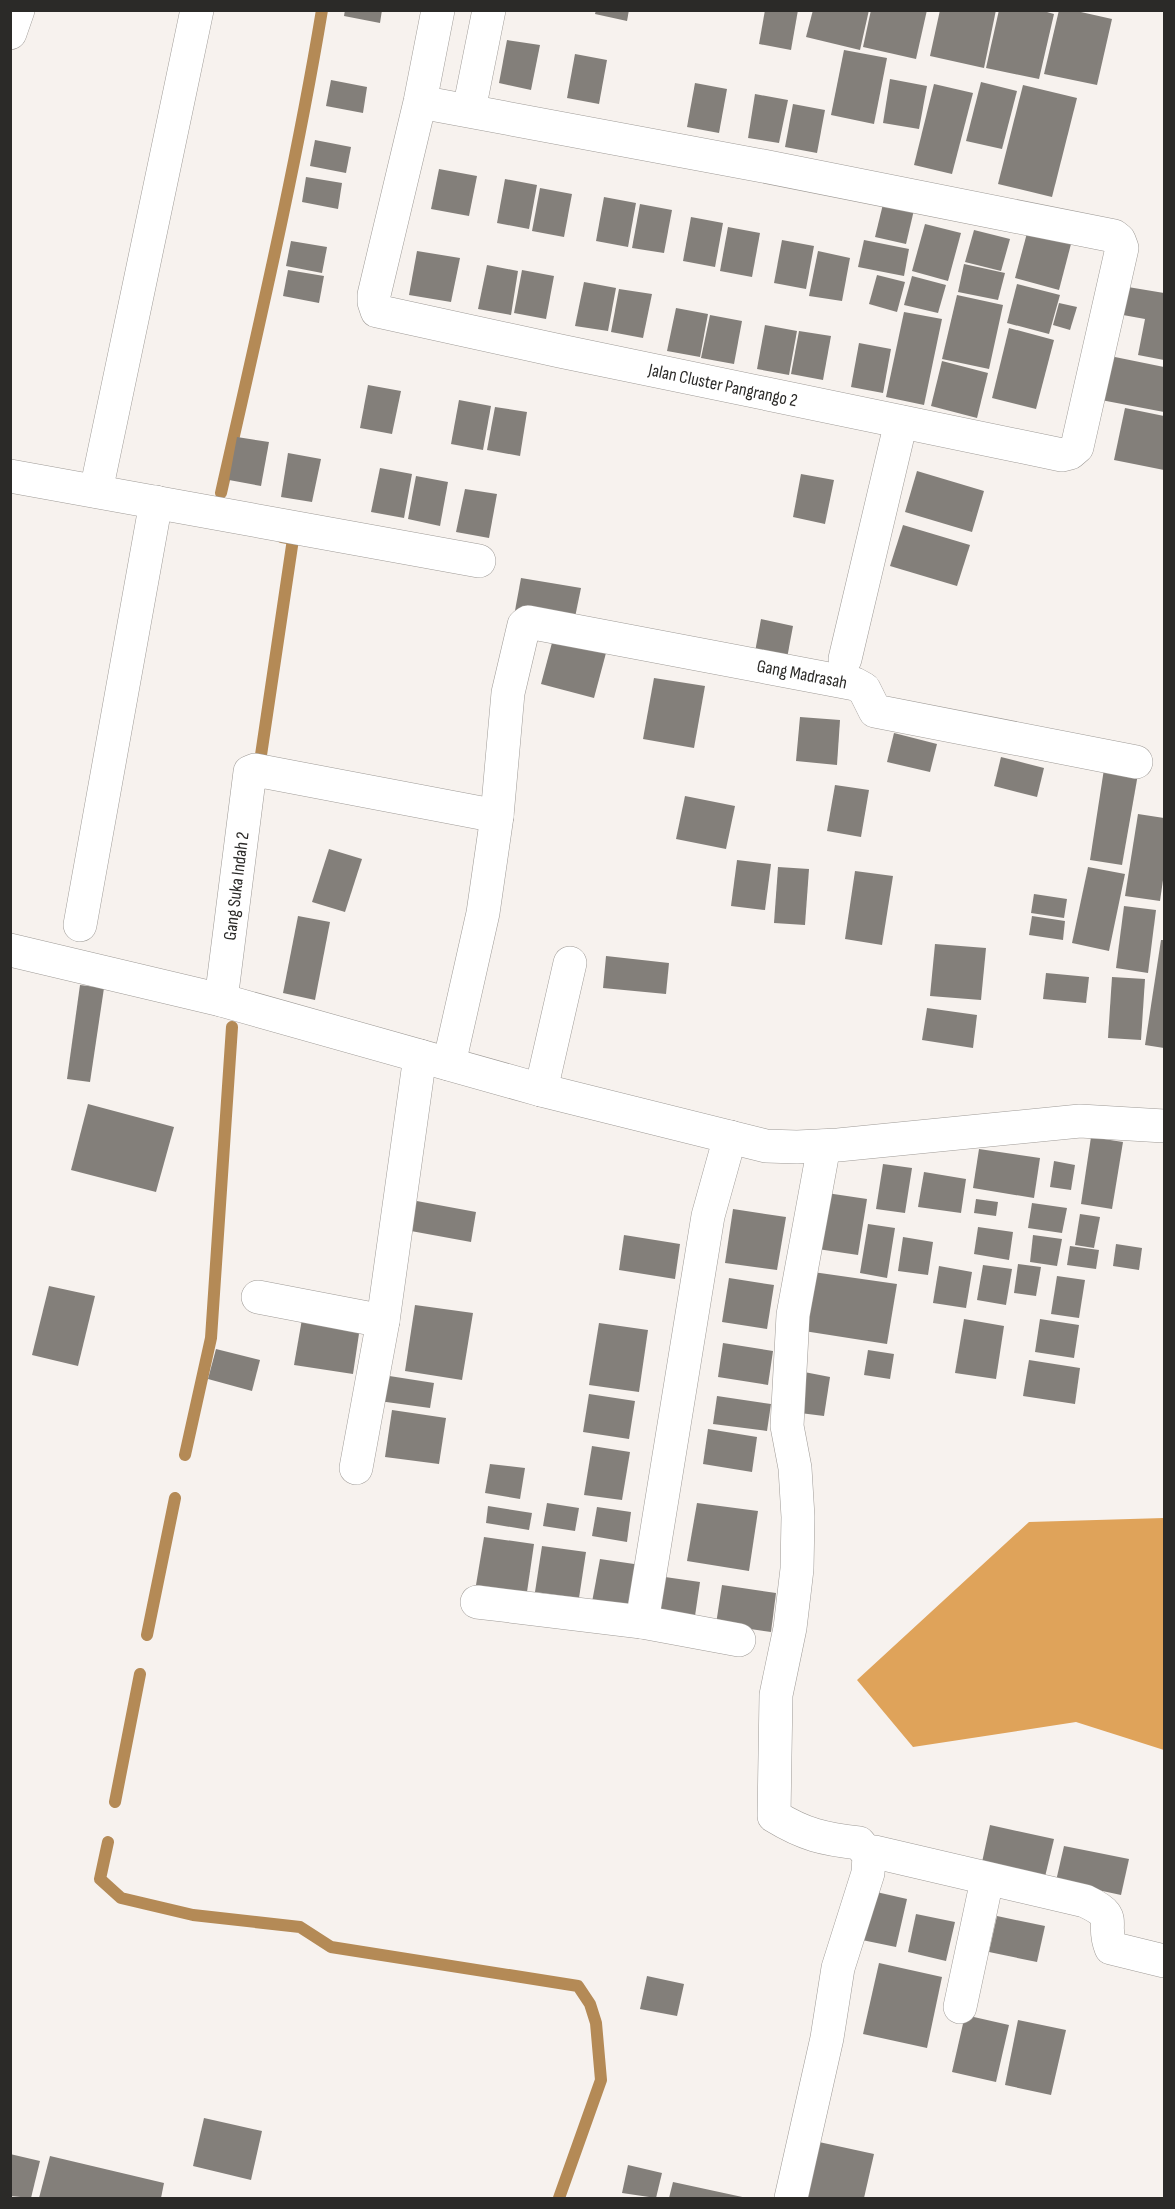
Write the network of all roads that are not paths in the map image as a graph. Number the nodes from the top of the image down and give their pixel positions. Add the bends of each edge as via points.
1 (18, 10) edge
2 (197, 10) edge
3 (438, 10) edge
4 (489, 10) edge
5 (10, 33) edge
6 (420, 102) junction
7 (469, 110) junction
8 (901, 422) junction
9 (10, 476) edge
10 (96, 491) junction
11 (156, 502) junction
12 (479, 561) dead end
13 (845, 659) dead end
14 (1136, 762) dead end
15 (497, 816) junction
16 (80, 926) dead end
17 (10, 950) edge
18 (570, 963) dead end
19 (221, 1000) junction
20 (435, 1060) junction
21 (541, 1090) junction
22 (1164, 1126) edge
23 (730, 1137) junction
24 (825, 1146) junction
25 (258, 1297) dead end
26 (383, 1321) junction
27 (356, 1468) dead end
28 (477, 1602) dead end
29 (642, 1622) junction
30 (739, 1640) dead end
31 (869, 1855) junction
32 (987, 1880) junction
33 (1164, 1962) edge
34 (960, 2007) dead end
35 (791, 2199) edge

1 - 5 street
2 - 10 street
3 - 6 street
4 - 7 street
6 - 7 street
6 - 8 street, Jalan Cluster Pangrango 2 via 374,295 377,311
7 - 8 street, Jalan Cluster Pangrango 2 via 1119,240 1122,248 1077,447 1070,453 1062,455
8 - 13 street
9 - 10 street
10 - 11 street
11 - 12 street
11 - 16 street
14 - 15 street, Gang Madrasah via 875,711 864,689 855,684 528,622 524,625 508,693
15 - 19 street, Gang Suka Indah 2 via 250,772
15 - 20 street via 483,913
17 - 19 street
18 - 21 street
19 - 20 street
20 - 21 street
20 - 26 street
21 - 23 street
22 - 24 street via 1080,1121
23 - 24 street via 766,1146
23 - 29 street via 708,1216
24 - 31 street via 793,1316 787,1426 795,1468 797,1569 776,1695 774,1816 826,1839 859,1843
25 - 26 street
26 - 27 street
28 - 29 street
29 - 30 street
31 - 32 street via 875,1852
31 - 35 street via 868,1873 838,1968 827,2038
32 - 33 street via 1085,1901 1102,1909 1108,1918 1107,1939 1111,1948
32 - 34 street

